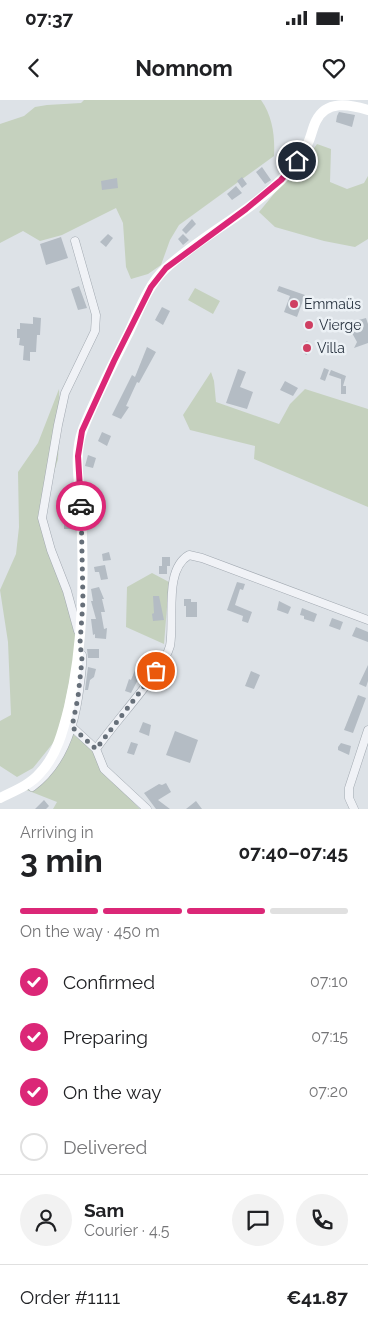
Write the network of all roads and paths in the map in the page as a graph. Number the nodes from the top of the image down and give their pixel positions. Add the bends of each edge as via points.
1 (368, 110) edge
2 (75, 241) dead end
3 (368, 620) edge
4 (80, 643) junction
5 (72, 727) junction
6 (368, 730) edge
7 (96, 749) junction
8 (3, 796) edge
9 (146, 809) edge
10 (354, 809) edge

1 - 4 street via 345,104 324,110 307,146 281,180 166,268 151,287 92,408 79,443 83,601
2 - 4 street via 96,315 95,331 66,393 42,518 67,591
3 - 7 street via 189,555 182,559 175,573 167,656
4 - 5 street via 81,669
4 - 8 street via 72,696 55,751 38,776
5 - 7 street
5 - 8 street via 60,755 40,780 24,791
6 - 10 street via 349,788
7 - 9 street via 104,769

